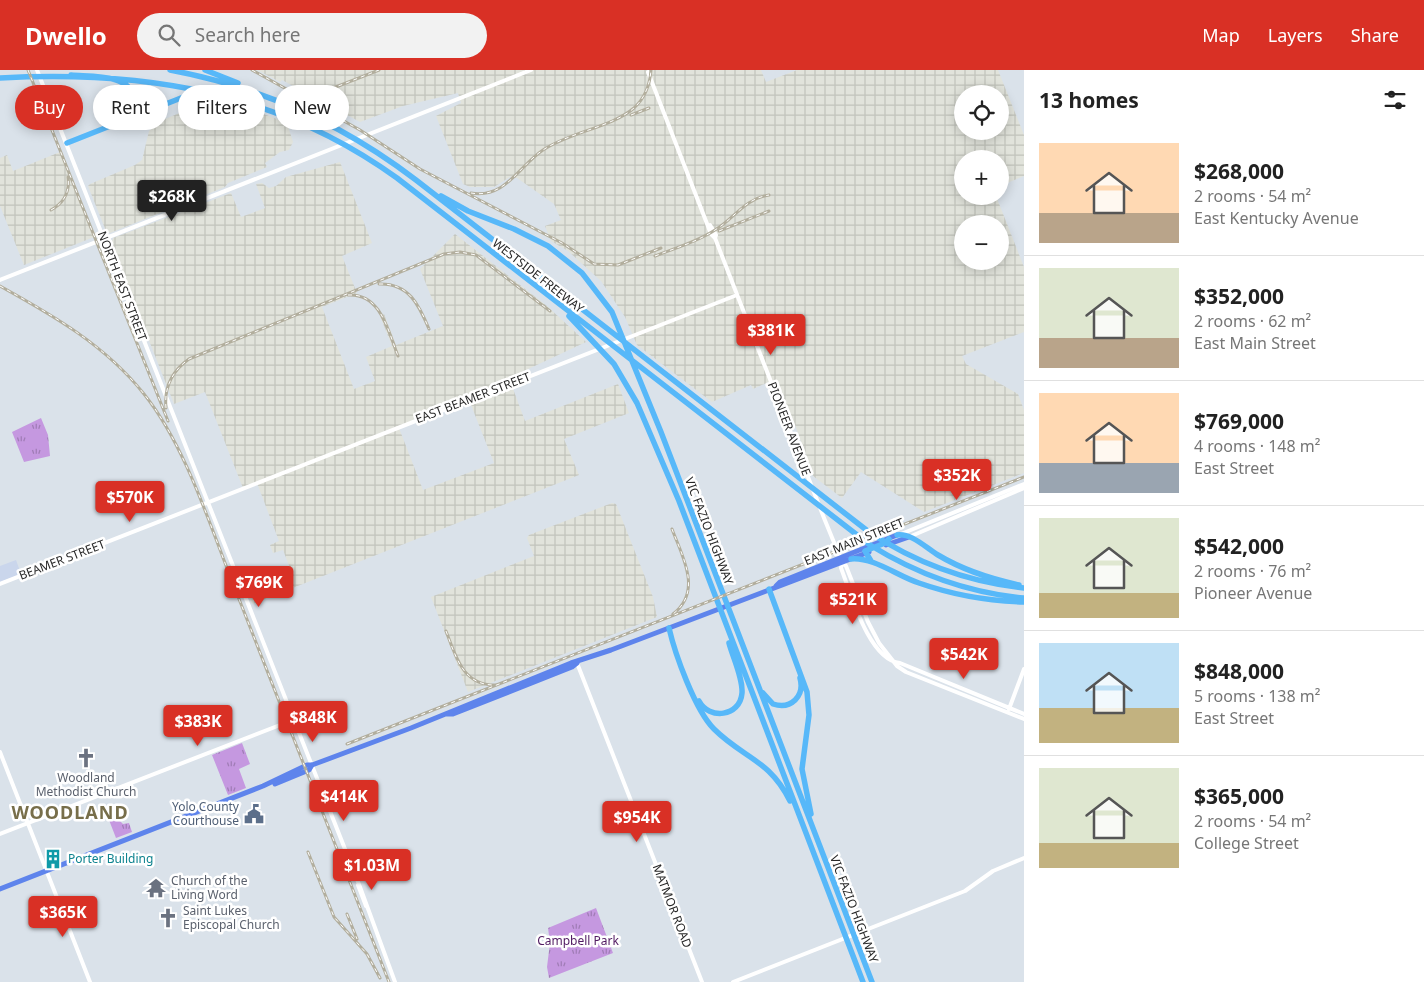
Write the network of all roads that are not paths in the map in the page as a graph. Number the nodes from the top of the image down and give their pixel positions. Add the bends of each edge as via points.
1 (37, 70) edge
2 (170, 70) edge
3 (205, 70) edge
4 (531, 70) edge
5 (648, 71) edge
6 (49, 73) junction
7 (0, 78) edge
8 (126, 85) edge
9 (194, 85) edge
10 (275, 98) edge
11 (275, 100) edge
12 (265, 106) edge
13 (99, 130) edge
14 (340, 130) edge
15 (67, 143) junction
16 (416, 180) junction
17 (104, 239) junction
18 (0, 280) edge
19 (546, 294) junction
20 (737, 295) junction
21 (1024, 484) edge
22 (1024, 488) edge
23 (208, 502) junction
24 (897, 535) junction
25 (909, 536) junction
26 (889, 538) junction
27 (865, 554) junction
28 (851, 559) junction
29 (841, 560) junction
30 (873, 562) junction
31 (803, 573) junction
32 (791, 582) junction
33 (0, 584) edge
34 (1024, 587) edge
35 (770, 588) junction
36 (853, 599) junction
37 (1024, 600) edge
38 (856, 608) junction
39 (863, 610) junction
40 (723, 617) junction
41 (866, 617) junction
42 (669, 628) junction
43 (895, 662) junction
44 (577, 663) junction
45 (1024, 669) edge
46 (751, 671) junction
47 (922, 678) junction
48 (945, 683) junction
49 (1008, 710) junction
50 (1024, 714) edge
51 (1024, 719) edge
52 (293, 720) junction
53 (0, 752) edge
54 (312, 765) junction
55 (262, 786) junction
56 (28, 823) junction
57 (802, 825) junction
58 (0, 834) edge
59 (818, 842) junction
60 (1024, 858) edge
61 (47, 870) junction
62 (0, 889) edge
63 (862, 981) edge
64 (871, 981) edge
65 (90, 982) edge
66 (395, 982) edge
67 (702, 982) edge
68 (733, 982) edge

1 - 15 street, NORTH EAST STREET
2 - 11 highway, WESTSIDE FREEWAY
3 - 10 highway
4 - 17 street
5 - 20 street, PIONEER AVENUE
6 - 7 highway, WESTSIDE FREEWAY
6 - 8 highway via 114,80
6 - 9 highway, WESTSIDE FREEWAY via 109,73
12 - 19 highway, WESTSIDE FREEWAY via 319,130 372,161
13 - 15 highway
14 - 16 highway, WESTSIDE FREEWAY
15 - 17 street, NORTH EAST STREET
16 - 34 highway, WESTSIDE FREEWAY via 869,532 925,564 962,577
16 - 46 highway, VIC FAZIO HIGHWAY via 457,205 532,238 565,259 598,291 612,312 638,374
17 - 18 street
17 - 23 street, NORTH EAST STREET
19 - 37 highway, WESTSIDE FREEWAY via 858,537 935,578 976,591
19 - 40 highway, VIC FAZIO HIGHWAY via 605,353 637,403
20 - 23 street, EAST BEAMER STREET
20 - 29 street, PIONEER AVENUE
21 - 24 street, EAST MAIN STREET
22 - 25 street, EAST MAIN STREET
23 - 33 street, BEAMER STREET
23 - 52 street, NORTH EAST STREET
24 - 25 highway
24 - 26 main road, EAST MAIN STREET
25 - 27 main road, EAST MAIN STREET
25 - 34 highway via 956,565
26 - 27 highway via 885,543 866,550
26 - 29 main road, EAST MAIN STREET
27 - 28 main road, EAST MAIN STREET
27 - 30 highway
28 - 29 main road, EAST MAIN STREET
28 - 30 highway
29 - 31 main road, EAST MAIN STREET
29 - 32 main road, EAST MAIN STREET
29 - 36 street, PIONEER AVENUE
29 - 39 street, PIONEER AVENUE
30 - 37 highway via 942,591 982,599
31 - 32 main road
31 - 35 main road, EAST MAIN STREET
32 - 35 main road, EAST MAIN STREET
35 - 42 main road, EAST MAIN STREET
35 - 46 highway via 800,679 799,696 789,704 773,704
35 - 59 highway via 807,692 809,709 802,777
36 - 38 street, PIONEER AVENUE
36 - 39 street
38 - 41 street
38 - 43 street, PIONEER AVENUE via 874,644
39 - 41 street, PIONEER AVENUE
40 - 42 highway via 742,692 736,706 722,714 713,713 700,704
40 - 57 highway, VIC FAZIO HIGHWAY
41 - 43 street, PIONEER AVENUE via 876,639
42 - 44 main road, EAST MAIN STREET
42 - 57 highway via 707,721 721,736 768,769 786,792
43 - 47 street, PIONEER AVENUE via 906,672
43 - 48 street, PIONEER AVENUE
44 - 54 main road, EAST MAIN STREET via 470,708
44 - 67 street, MATMOR ROAD
45 - 49 street
46 - 59 highway, VIC FAZIO HIGHWAY
47 - 48 street
47 - 49 street, PIONEER AVENUE
48 - 49 street, PIONEER AVENUE
49 - 50 street, PIONEER AVENUE
49 - 51 street, PIONEER AVENUE
52 - 54 street, NORTH EAST STREET
52 - 56 street
53 - 56 street
54 - 55 main road
54 - 55 main road via 309,770
54 - 66 street, NORTH EAST STREET
55 - 61 main road
56 - 58 street
56 - 61 street
57 - 63 highway, VIC FAZIO HIGHWAY
59 - 64 highway, VIC FAZIO HIGHWAY
60 - 68 street via 993,871 968,889
61 - 62 main road
61 - 65 street

